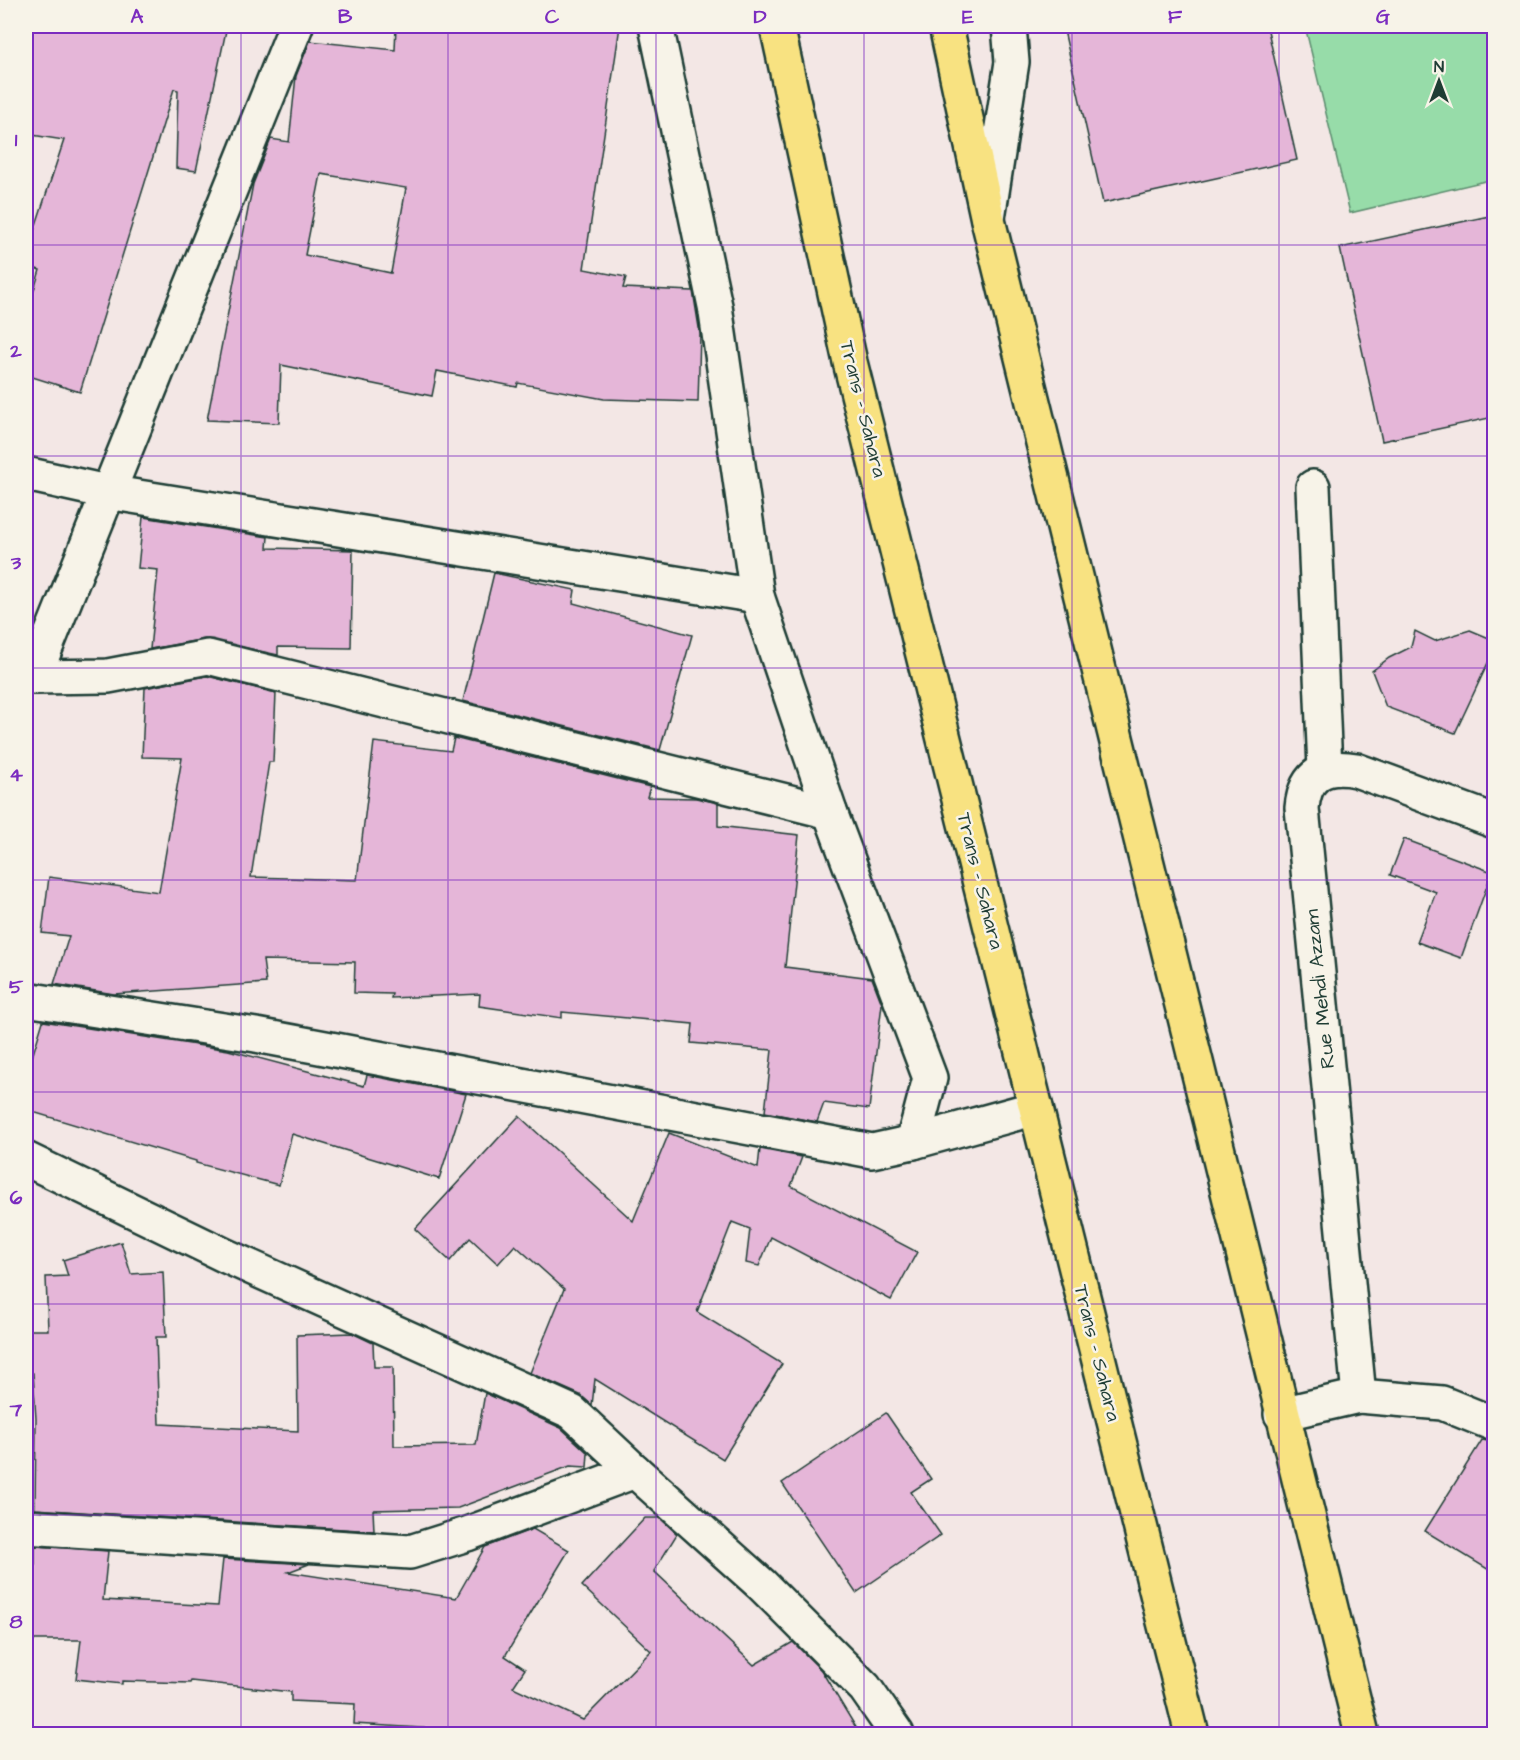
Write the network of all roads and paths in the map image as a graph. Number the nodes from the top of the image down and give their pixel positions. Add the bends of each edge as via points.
1 (296, 26) edge
2 (656, 26) edge
3 (777, 26) edge
4 (946, 26) edge
5 (1009, 26) edge
6 (988, 220) junction
7 (26, 474) edge
8 (1313, 487) dead end
9 (107, 492) junction
10 (757, 596) junction
11 (30, 676) edge
12 (1326, 769) junction
13 (830, 812) junction
14 (1494, 821) edge
15 (26, 999) edge
16 (1036, 1108) junction
17 (913, 1142) junction
18 (26, 1159) edge
19 (1359, 1396) junction
20 (1281, 1414) junction
21 (1494, 1424) edge
22 (635, 1471) junction
23 (26, 1527) edge
24 (897, 1734) edge
25 (1192, 1734) edge
26 (1362, 1734) edge

1 - 9 street
2 - 10 street via 715,306
3 - 16 highway, Trans - Sahara via 850,362
4 - 6 highway
5 - 6 street via 1012,62
6 - 20 highway
7 - 9 street
8 - 12 street
9 - 10 street
9 - 11 street
10 - 13 street
11 - 13 street via 108,676 208,657
12 - 14 street via 1356,770
12 - 19 street, Rue Mehdi Azzam via 1304,791 1302,808
13 - 17 street via 930,1078
15 - 17 street via 256,1035 872,1151
16 - 17 street
16 - 25 highway, Trans - Sahara
18 - 22 street via 226,1256 572,1412
19 - 20 street
19 - 21 street via 1442,1403
20 - 26 highway
22 - 23 street via 410,1552
22 - 24 street via 761,1584 865,1688

